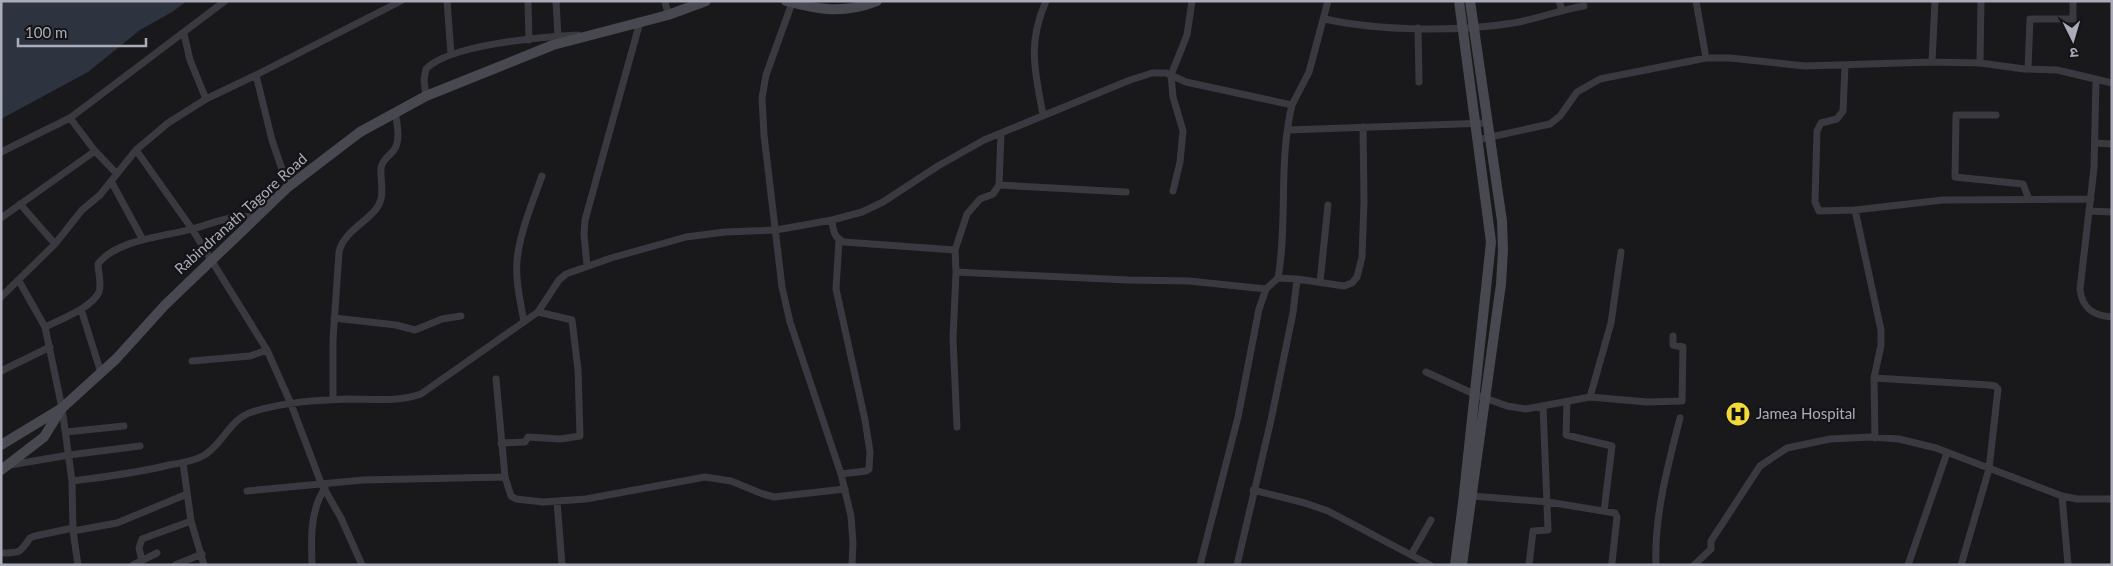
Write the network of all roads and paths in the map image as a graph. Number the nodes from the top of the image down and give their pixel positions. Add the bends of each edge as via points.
1 (225, 1) edge
2 (401, 1) edge
3 (448, 1) edge
4 (528, 1) edge
5 (556, 1) edge
6 (665, 1) edge
7 (706, 1) edge
8 (877, 1) edge
9 (1046, 1) edge
10 (1192, 1) edge
11 (1328, 1) edge
12 (1459, 1) edge
13 (1470, 1) edge
14 (1559, 1) edge
15 (1696, 1) edge
16 (1935, 1) edge
17 (1981, 1) edge
18 (2073, 1) edge
19 (789, 2) edge
20 (1584, 6) dead end
21 (1562, 10) junction
22 (668, 15) junction
23 (1325, 19) junction
24 (640, 22) junction
25 (1418, 28) junction
26 (1468, 28) junction
27 (184, 34) junction
28 (588, 34) junction
29 (558, 36) junction
30 (529, 40) junction
31 (452, 54) junction
32 (1706, 58) junction
33 (1932, 62) junction
34 (1980, 63) junction
35 (1845, 66) junction
36 (2028, 69) junction
37 (1171, 75) junction
38 (256, 76) junction
39 (2096, 79) junction
40 (1419, 82) dead end
41 (2112, 83) edge
42 (426, 96) junction
43 (206, 99) junction
44 (1292, 106) junction
45 (395, 112) junction
46 (1043, 115) junction
47 (1996, 115) dead end
48 (70, 118) junction
49 (1487, 123) junction
50 (1475, 124) junction
51 (1362, 127) junction
52 (1288, 130) junction
53 (1001, 133) junction
54 (1489, 138) junction
55 (1476, 140) junction
56 (2095, 143) junction
57 (2112, 144) edge
58 (136, 150) junction
59 (96, 151) junction
60 (1, 152) edge
61 (117, 174) junction
62 (542, 176) dead end
63 (111, 181) junction
64 (999, 184) junction
65 (288, 187) junction
66 (1173, 191) dead end
67 (1126, 192) dead end
68 (2029, 198) junction
69 (2091, 199) junction
70 (20, 204) junction
71 (1328, 205) dead end
72 (1855, 210) junction
73 (2090, 211) junction
74 (2112, 212) edge
75 (256, 217) junction
76 (1, 218) edge
77 (832, 220) junction
78 (192, 229) junction
79 (776, 230) junction
80 (143, 240) junction
81 (839, 240) junction
82 (54, 244) junction
83 (955, 250) junction
84 (1621, 252) dead end
85 (211, 259) junction
86 (587, 266) junction
87 (956, 272) junction
88 (1278, 278) junction
89 (1297, 279) junction
90 (19, 281) junction
91 (1320, 282) junction
92 (1266, 289) junction
93 (1, 297) edge
94 (81, 309) junction
95 (538, 312) junction
96 (461, 316) dead end
97 (2112, 317) edge
98 (334, 318) junction
99 (524, 322) junction
100 (45, 327) junction
101 (1673, 336) dead end
102 (50, 347) junction
103 (267, 350) junction
104 (192, 362) dead end
105 (1, 372) edge
106 (1426, 372) dead end
107 (101, 373) junction
108 (1874, 378) junction
109 (496, 379) dead end
110 (1474, 394) junction
111 (1590, 397) junction
112 (1486, 398) junction
113 (333, 400) junction
114 (1567, 402) junction
115 (291, 404) junction
116 (1543, 406) junction
117 (62, 408) junction
118 (1680, 418) dead end
119 (124, 426) dead end
120 (957, 427) dead end
121 (66, 432) junction
122 (1875, 438) junction
123 (502, 443) junction
124 (1, 445) edge
125 (140, 446) dead end
126 (1947, 453) junction
127 (69, 455) junction
128 (182, 463) junction
129 (3, 468) edge
130 (1989, 469) junction
131 (841, 474) junction
132 (505, 477) junction
133 (72, 481) junction
134 (323, 485) junction
135 (845, 489) junction
136 (1253, 490) junction
137 (247, 491) dead end
138 (187, 494) junction
139 (1472, 496) junction
140 (2062, 496) junction
141 (2112, 499) edge
142 (557, 501) junction
143 (1548, 502) junction
144 (1604, 511) junction
145 (1431, 520) dead end
146 (192, 521) junction
147 (74, 530) junction
148 (1, 553) edge
149 (157, 553) dead end
150 (202, 554) junction
151 (1411, 555) junction
152 (142, 560) junction
153 (1612, 562) dead end
154 (78, 565) edge
155 (134, 565) edge
156 (175, 565) edge
157 (204, 565) edge
158 (312, 565) edge
159 (362, 565) edge
160 (562, 565) edge
161 (852, 565) edge
162 (1200, 565) edge
163 (1237, 565) edge
164 (1430, 565) edge
165 (1454, 565) edge
166 (1462, 565) edge
167 (1529, 565) edge
168 (1656, 565) edge
169 (1694, 565) edge
170 (1908, 565) edge
171 (1961, 565) edge
172 (2068, 565) edge

1 - 27 street
2 - 38 street
3 - 31 street
4 - 30 street
5 - 29 street
6 - 22 street
7 - 22 street, Rabindranath Tagore Road
8 - 19 street via 832,11
9 - 46 street via 1033,47
10 - 37 street via 1187,36
11 - 23 street
12 - 26 street
13 - 26 street
14 - 21 street
15 - 32 street
16 - 33 street
17 - 34 street
18 - 36 street via 2073,19 2030,19
19 - 79 street via 762,98
20 - 21 street
21 - 26 street via 1514,23
22 - 24 street, Rabindranath Tagore Road
23 - 25 street via 1355,25
23 - 44 street via 1309,72
24 - 28 street, Rabindranath Tagore Road
24 - 86 street via 585,220
25 - 26 street
25 - 40 street
26 - 49 street
26 - 50 street
27 - 43 street via 190,60
27 - 48 street
28 - 29 street
28 - 42 street, Rabindranath Tagore Road
29 - 30 street
30 - 31 street
31 - 42 street via 426,69
32 - 35 street
32 - 54 street via 1592,82 1577,92 1550,124
33 - 34 street
33 - 35 street
34 - 36 street
35 - 72 street via 1843,111 1837,119 1821,123 1818,131 1815,202 1824,212
36 - 39 street via 2058,70
37 - 44 street via 1186,82
37 - 46 street via 1159,72 1144,76
37 - 66 street via 1182,131 1180,162
38 - 43 street
38 - 65 street
39 - 41 street
39 - 56 street
42 - 45 street, Rabindranath Tagore Road
43 - 58 street via 168,123
44 - 52 street
45 - 65 street, Rabindranath Tagore Road via 360,132
45 - 98 street via 398,141 381,167 382,197 376,208 340,245
46 - 53 street
47 - 68 street via 1956,114 1954,177 2023,184
48 - 59 street
48 - 60 street
49 - 50 street
49 - 54 street
50 - 51 street
50 - 55 street
51 - 52 street
51 - 91 street via 1364,202 1360,270 1352,283 1344,286
52 - 88 street
53 - 64 street
53 - 77 street via 938,166 883,202
54 - 55 street
54 - 112 street via 1502,221 1503,250
55 - 110 street via 1491,242
56 - 57 street
56 - 69 street
58 - 61 street
58 - 78 street
59 - 61 street
59 - 70 street
61 - 63 street
62 - 99 street via 517,255
63 - 80 street
63 - 82 street
64 - 67 street
64 - 83 street via 993,194 980,199 967,214
65 - 75 street, Rabindranath Tagore Road
68 - 69 street
68 - 72 street via 1942,200
69 - 73 street
70 - 76 street
70 - 82 street
71 - 91 street
72 - 108 street via 1881,330
73 - 74 street
73 - 97 street via 2081,298 2090,312
75 - 78 street via 235,216
75 - 85 street, Rabindranath Tagore Road
77 - 79 street
77 - 81 street
78 - 80 street
78 - 85 street
79 - 86 street via 725,232 686,238
79 - 131 street via 790,322
80 - 94 street via 114,251 100,262 98,292
81 - 83 street
81 - 131 street via 838,303 870,452 869,469
82 - 90 street
83 - 87 street
84 - 111 street via 1611,323
85 - 103 street
85 - 107 street, Rabindranath Tagore Road
86 - 95 street via 559,280
87 - 92 street via 1189,281
87 - 120 street via 953,339
88 - 89 street
88 - 92 street
89 - 91 street
89 - 136 street via 1287,344
90 - 93 street
90 - 100 street
92 - 162 street via 1259,309 1238,417
94 - 100 street
94 - 107 street
95 - 99 street
95 - 123 street via 572,320 578,370 580,436 560,439 528,437 525,442
96 - 98 street via 442,319 414,330
98 - 113 street
99 - 113 street via 421,394 397,399
100 - 102 street
101 - 111 street via 1673,345 1682,347 1682,401 1647,402
102 - 105 street
102 - 117 street
103 - 104 street via 250,356
103 - 115 street
106 - 110 street
107 - 117 street, Rabindranath Tagore Road
108 - 122 street
108 - 130 street via 1996,386 1999,393
109 - 123 street
110 - 112 street
110 - 165 street
111 - 114 street
112 - 116 street via 1526,409
112 - 139 street
113 - 115 street
114 - 116 street
114 - 144 street via 1566,435 1612,446
115 - 128 street via 239,418 206,454
115 - 134 street
116 - 143 street
117 - 121 street
117 - 124 street, Rabindranath Tagore Road
117 - 129 street via 44,437
118 - 168 street via 1659,518
119 - 121 street
121 - 127 street
122 - 126 street via 1899,439
122 - 169 street via 1830,439 1787,448 1772,456 1750,479 1711,541 1711,549
123 - 132 street
125 - 127 street
126 - 130 street
126 - 170 street
127 - 129 street
127 - 133 street
128 - 133 street via 132,474
128 - 138 street
130 - 140 street
130 - 171 street
131 - 135 street
132 - 134 street via 363,480
132 - 142 street via 508,492 516,499
133 - 147 street
134 - 137 street
134 - 158 street via 313,515
134 - 159 street
135 - 142 street via 774,496 731,481 705,478 623,494
135 - 161 street via 854,543
136 - 151 street via 1328,511
136 - 163 street
138 - 146 street
138 - 147 street via 117,524
139 - 143 street
139 - 166 street
140 - 141 street
140 - 172 street
142 - 160 street
143 - 144 street
143 - 167 street via 1548,530 1533,531
144 - 153 street via 1617,515
145 - 151 street
146 - 150 street
146 - 152 street via 142,539 139,548
147 - 148 street via 35,536 28,540 24,549 16,553
147 - 154 street
149 - 152 street
150 - 156 street
150 - 157 street
151 - 164 street
152 - 155 street

